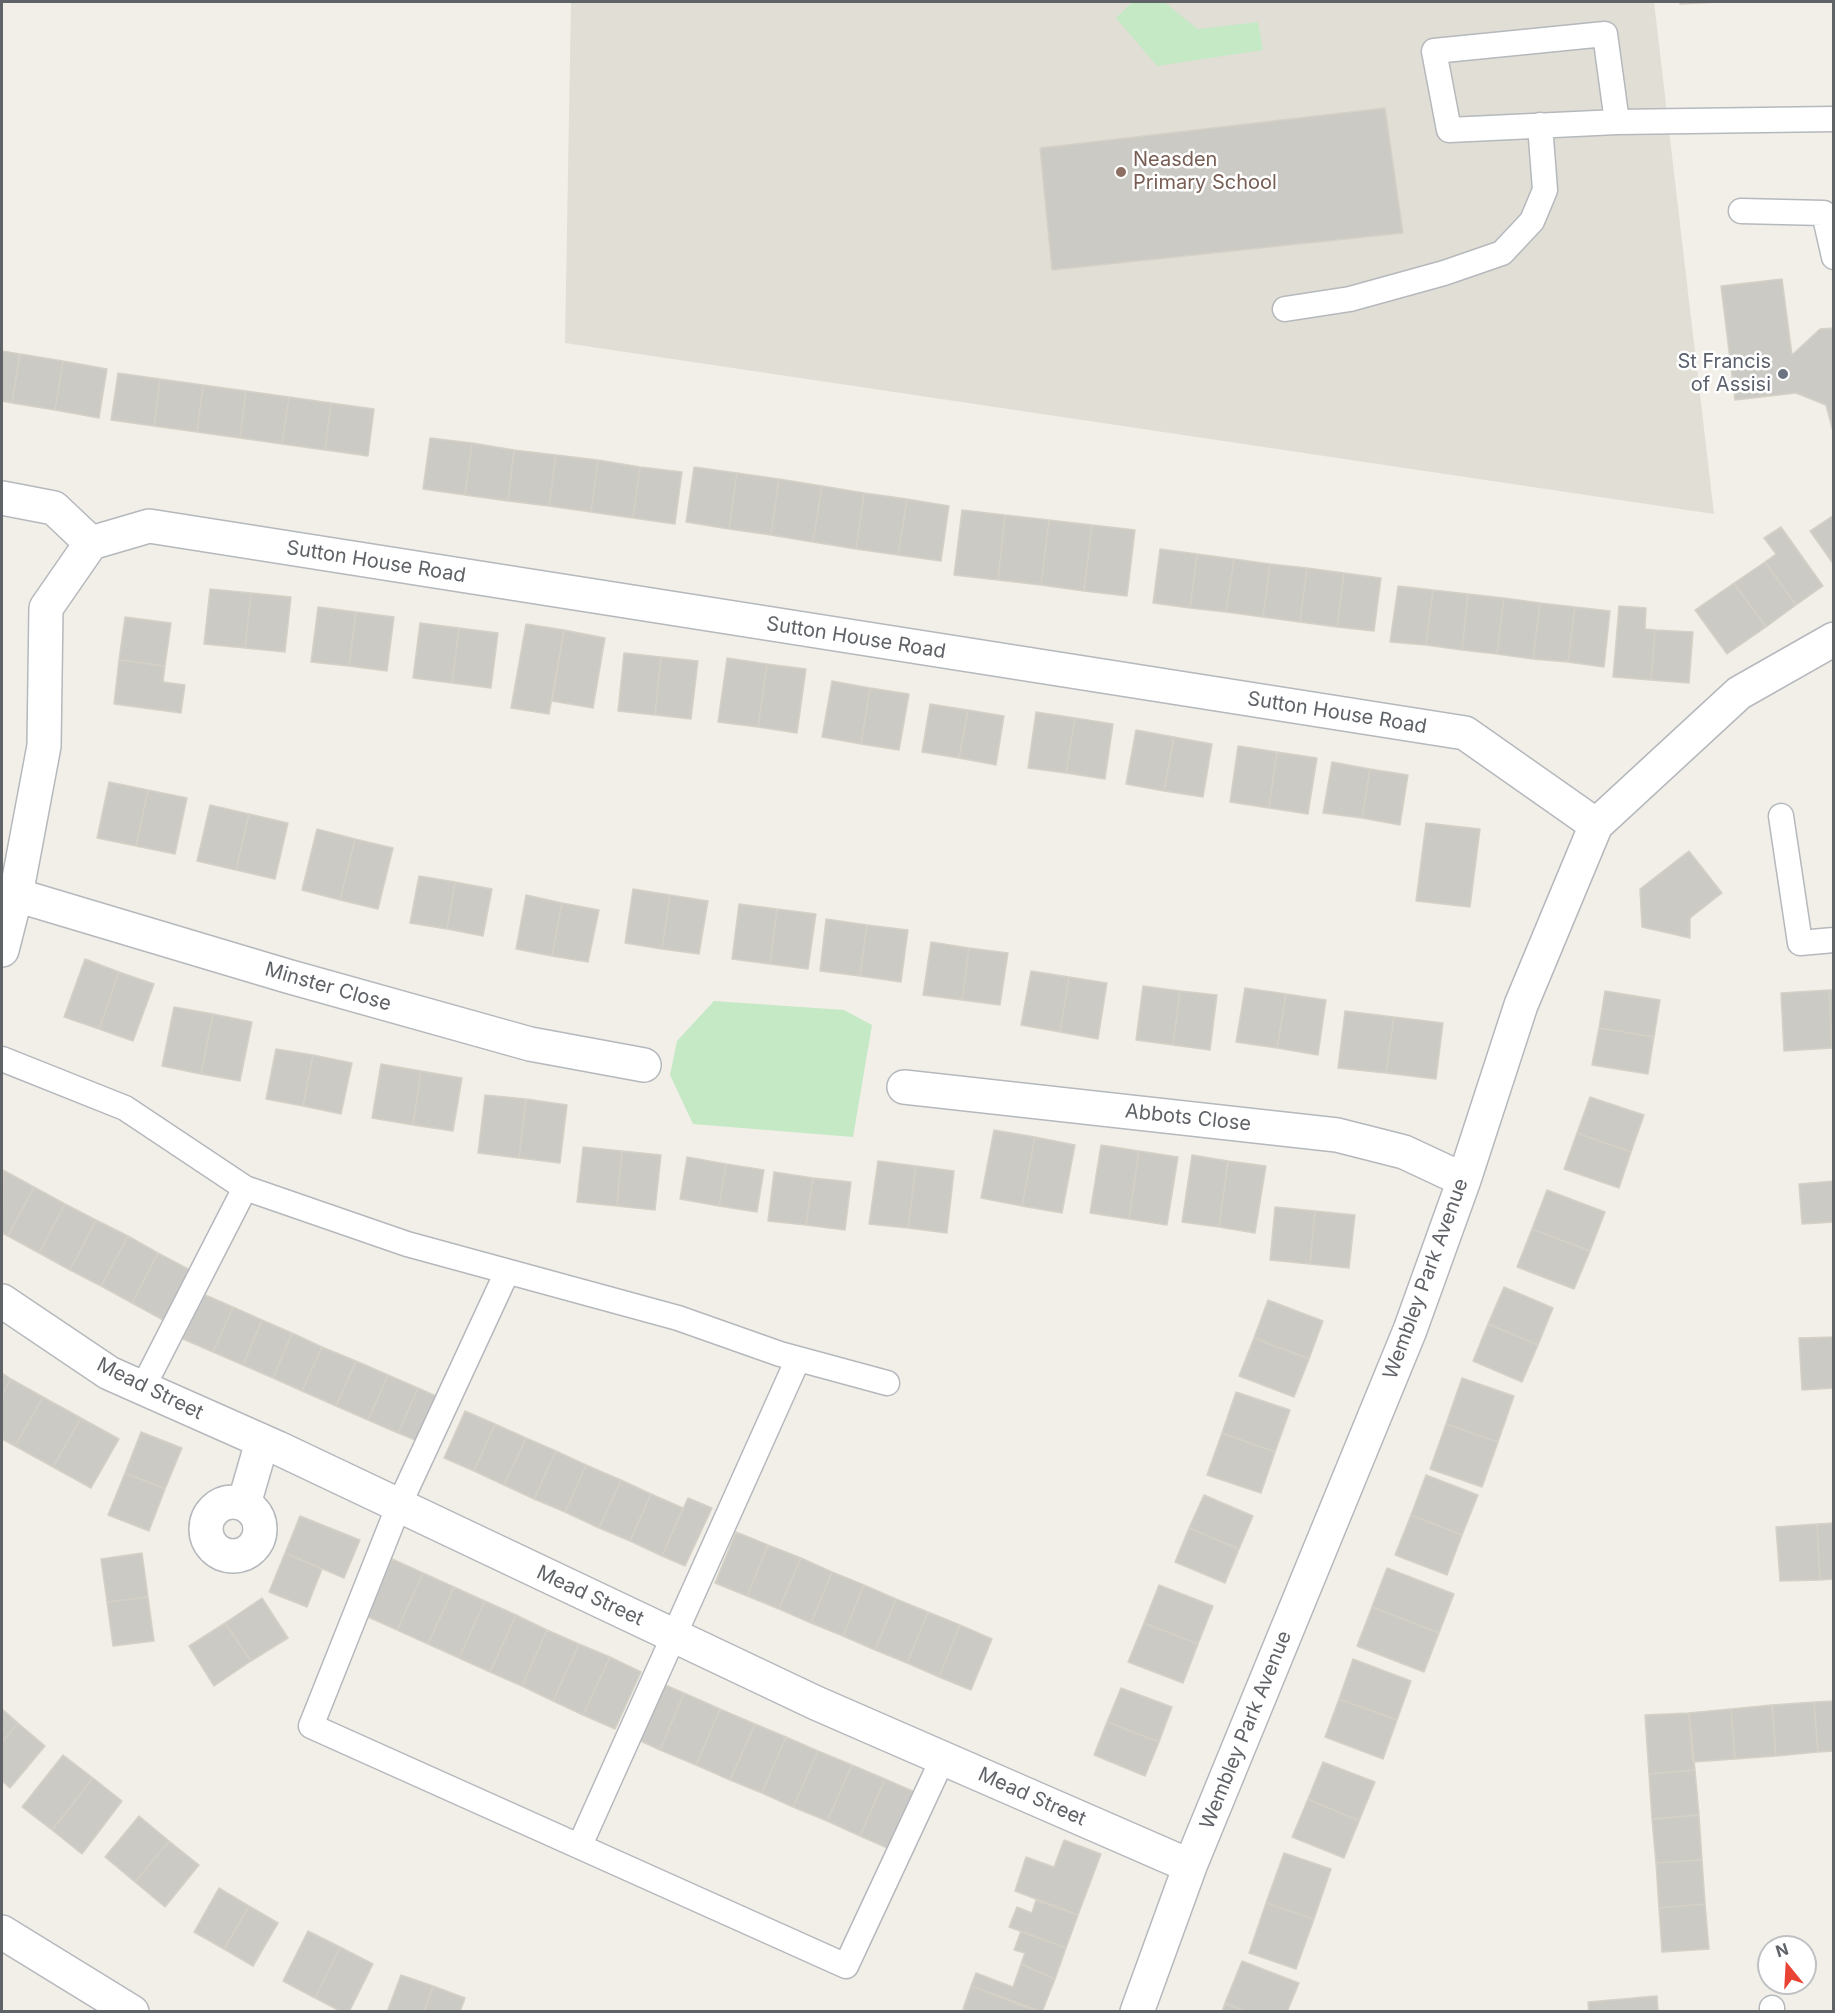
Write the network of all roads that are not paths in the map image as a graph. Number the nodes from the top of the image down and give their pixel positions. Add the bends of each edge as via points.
1 (1833, 119) edge
2 (1617, 122) junction
3 (1539, 125) junction
4 (1741, 211) dead end
5 (1833, 257) edge
6 (1285, 309) dead end
7 (2, 498) edge
8 (91, 543) junction
9 (1833, 639) edge
10 (1781, 816) dead end
11 (1596, 825) junction
12 (15, 895) junction
13 (1833, 940) edge
14 (2, 950) edge
15 (2, 1059) edge
16 (644, 1065) dead end
17 (904, 1087) dead end
18 (1464, 1180) junction
19 (246, 1188) junction
20 (507, 1272) junction
21 (2, 1302) edge
22 (798, 1359) junction
23 (887, 1383) dead end
24 (142, 1389) junction
25 (262, 1442) junction
26 (244, 1504) dead end
27 (399, 1505) junction
28 (674, 1636) junction
29 (943, 1758) junction
30 (580, 1845) junction
31 (1190, 1866) junction
32 (2, 1932) edge
33 (132, 2012) edge
34 (1137, 2012) edge

1 - 2 lane
2 - 3 lane
2 - 3 lane via 1605,34 1434,51 1449,130
3 - 6 lane via 1545,190 1532,221 1502,253 1350,299
4 - 5 lane via 1824,213
7 - 8 street via 54,508
8 - 11 street, Sutton House Road via 148,526 1465,733
8 - 12 street via 46,608 44,746
9 - 11 street, Wembley Park Avenue via 1739,693
10 - 13 lane via 1800,943
11 - 18 street, Wembley Park Avenue via 1521,1005
12 - 14 street
12 - 16 street, Minster Close via 530,1044
15 - 19 lane via 126,1108
17 - 18 street, Abbots Close via 1337,1135 1404,1152
18 - 31 street, Wembley Park Avenue via 1406,1340
19 - 20 lane via 407,1244
19 - 24 lane
20 - 22 lane via 678,1318
20 - 27 lane
21 - 24 street, Mead Street via 109,1373
22 - 23 lane
22 - 28 lane
24 - 25 street, Mead Street
25 - 26 street
25 - 27 street, Mead Street
27 - 28 street, Mead Street
27 - 30 lane via 311,1725
28 - 29 street, Mead Street
28 - 30 lane
29 - 30 lane via 846,1966
29 - 31 street, Mead Street
31 - 34 street, Wembley Park Avenue
32 - 33 street

